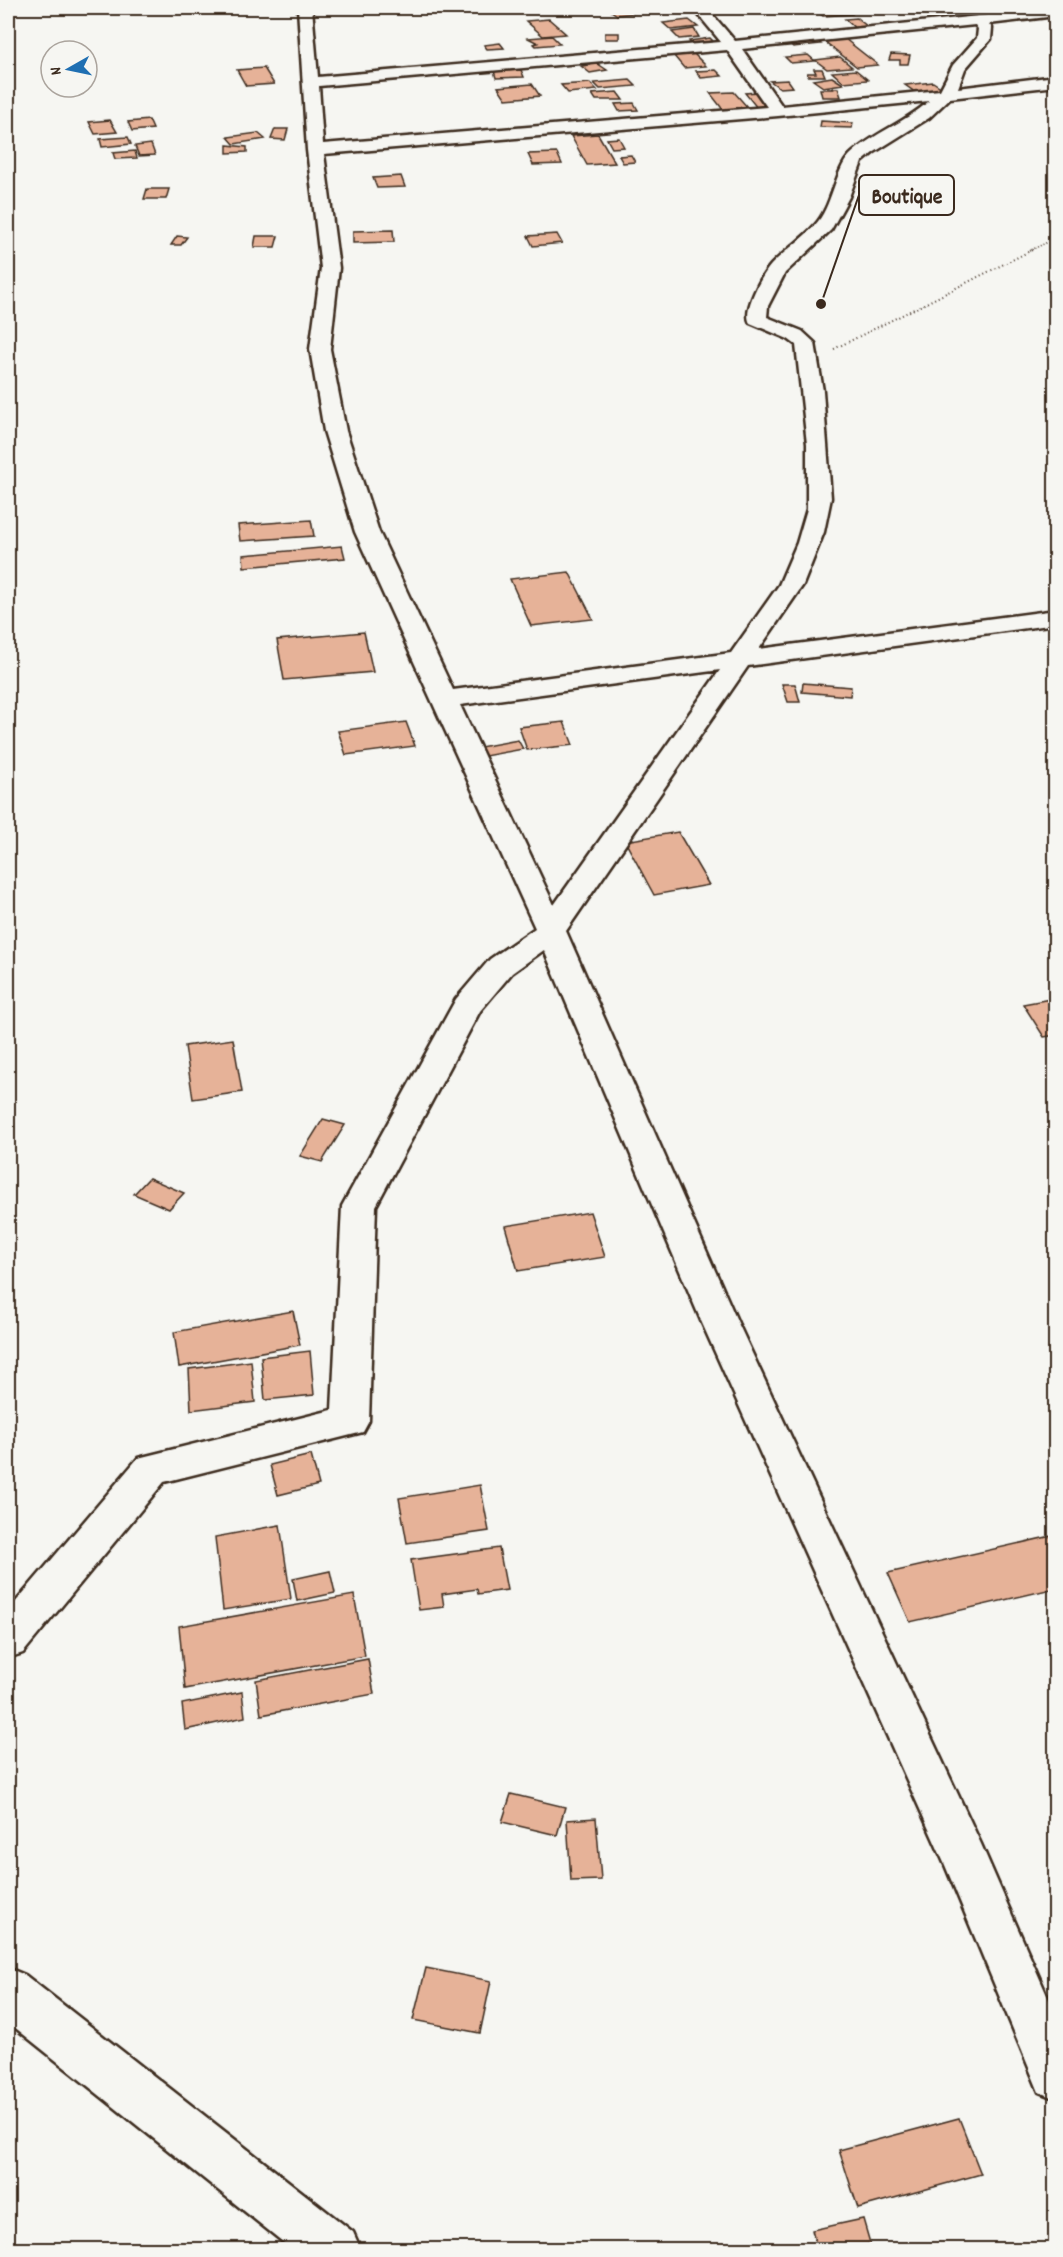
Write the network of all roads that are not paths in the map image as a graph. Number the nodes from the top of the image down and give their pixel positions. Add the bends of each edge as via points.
1 (286, 8) edge
2 (700, 8) edge
3 (305, 9) edge
4 (1056, 12) edge
5 (979, 21) junction
6 (731, 45) junction
7 (1056, 81) edge
8 (312, 82) junction
9 (945, 94) junction
10 (778, 111) junction
11 (315, 150) junction
12 (1056, 617) edge
13 (740, 659) junction
14 (444, 699) junction
15 (551, 931) junction
16 (8, 1640) edge
17 (8, 1992) edge
18 (1056, 2075) edge
19 (335, 2250) edge

1 - 3 street
2 - 6 street
3 - 8 street
4 - 5 street
5 - 6 street
5 - 9 street via 985,28 984,39 958,68
6 - 8 street
6 - 10 street
7 - 9 street
8 - 11 street
9 - 10 street
9 - 13 street via 923,115 854,160 825,226 777,270 758,306 757,319 795,334 807,345 820,498 814,526 791,585
10 - 11 street
11 - 14 street via 330,268 320,349 334,431 367,532
12 - 13 street
13 - 14 street
13 - 15 street
14 - 15 street
15 - 16 street via 501,966 467,1006 359,1206 350,1421 152,1469
15 - 18 street via 725,1334 964,1859
17 - 19 street

